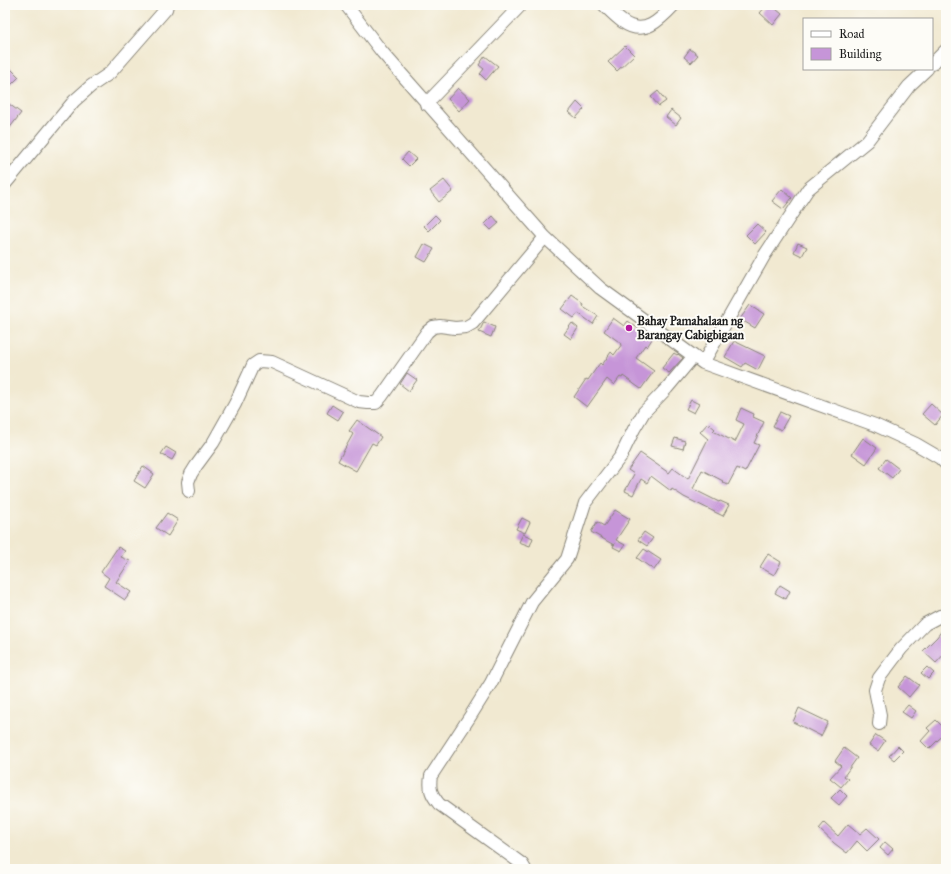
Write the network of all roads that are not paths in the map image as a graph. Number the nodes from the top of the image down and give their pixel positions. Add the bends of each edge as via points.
1 (167, 5) edge
2 (346, 5) edge
3 (521, 5) edge
4 (604, 5) edge
5 (674, 5) edge
6 (946, 50) edge
7 (933, 63) edge
8 (925, 70) edge
9 (426, 104) junction
10 (5, 184) edge
11 (545, 237) junction
12 (698, 360) junction
13 (944, 458) edge
14 (189, 491) dead end
15 (946, 615) edge
16 (879, 724) dead end
17 (525, 869) edge

1 - 10 street via 110,73 74,101
2 - 9 street
3 - 9 street
4 - 5 street via 623,22 633,27 654,24
6 - 7 street
8 - 12 street via 866,141 808,189
9 - 11 street
11 - 12 street via 600,288
11 - 14 street via 473,323 466,327 433,327 427,332 376,403 359,402 272,362 258,361 253,364 236,404 191,474 188,482
12 - 13 street via 729,374 875,425
12 - 17 street via 644,412 621,456 585,503 567,559 532,602 491,683 431,776 429,785 439,804 522,864
15 - 16 street via 925,624 879,678 875,690 880,715

